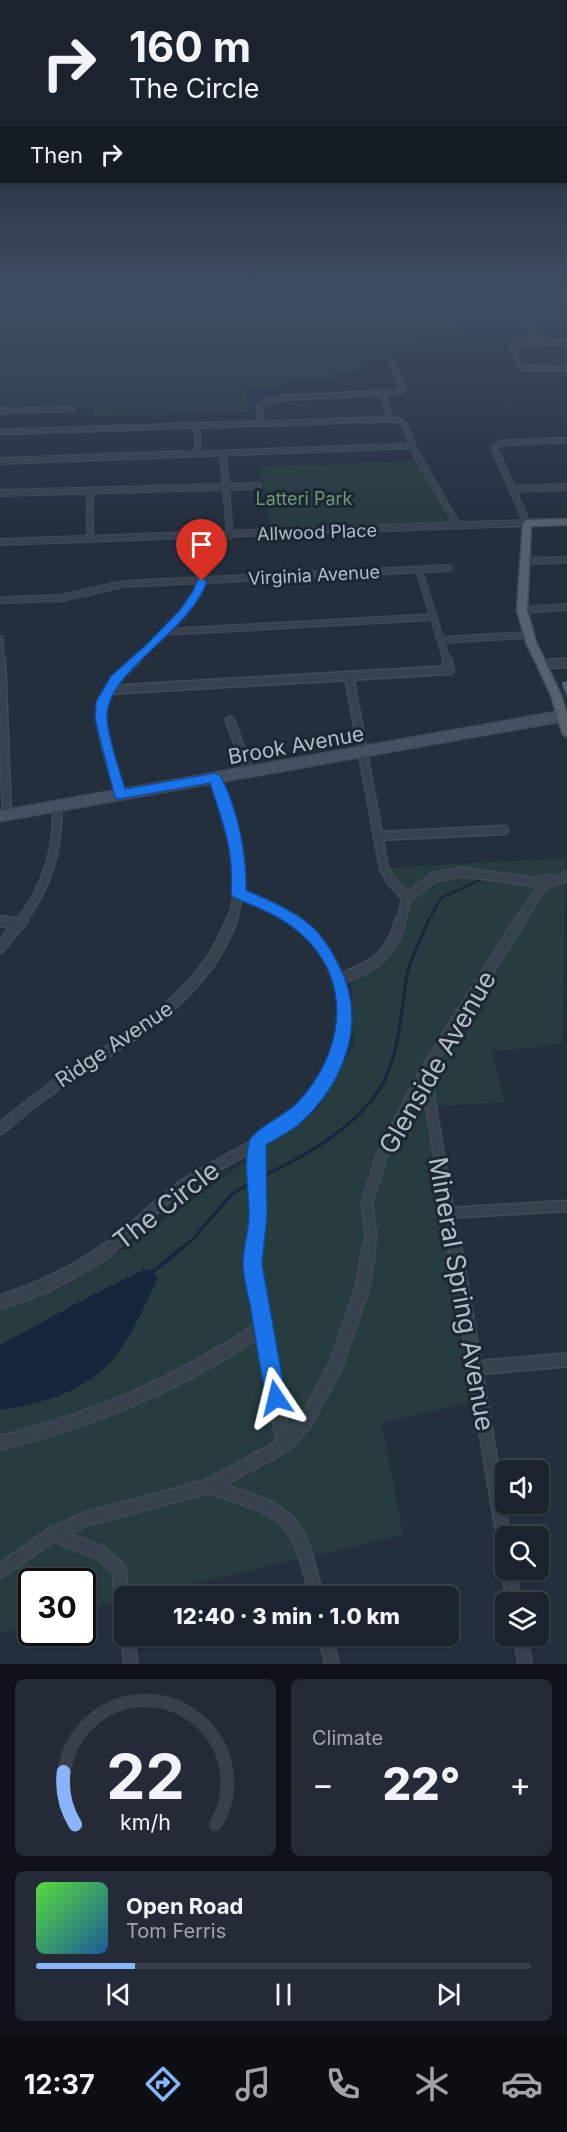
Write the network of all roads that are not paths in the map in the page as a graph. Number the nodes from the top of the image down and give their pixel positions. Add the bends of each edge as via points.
1 (396, 371) edge
2 (383, 393) junction
3 (71, 409) dead end
4 (0, 411) edge
5 (390, 419) junction
6 (262, 423) junction
7 (197, 425) junction
8 (0, 432) edge
9 (567, 440) edge
10 (411, 446) junction
11 (223, 453) junction
12 (198, 454) junction
13 (0, 461) edge
14 (258, 486) dead end
15 (567, 487) edge
16 (226, 488) junction
17 (512, 489) junction
18 (90, 490) junction
19 (0, 493) edge
20 (567, 522) edge
21 (527, 524) junction
22 (458, 526) junction
23 (230, 535) junction
24 (201, 536) junction
25 (90, 539) junction
26 (0, 542) edge
27 (567, 560) edge
28 (525, 561) junction
29 (450, 568) dead end
30 (419, 570) junction
31 (202, 581) junction
32 (0, 600) edge
33 (567, 607) edge
34 (522, 610) junction
35 (434, 617) junction
36 (165, 632) junction
37 (528, 635) junction
38 (0, 639) edge
39 (441, 639) junction
40 (0, 647) edge
41 (567, 663) edge
42 (542, 664) junction
43 (349, 676) junction
44 (1, 682) edge
45 (108, 690) junction
46 (564, 718) edge
47 (230, 721) dead end
48 (567, 733) edge
49 (3, 751) edge
50 (363, 752) junction
51 (249, 772) junction
52 (215, 778) junction
53 (120, 795) junction
54 (57, 806) junction
55 (4, 815) edge
56 (504, 830) dead end
57 (379, 836) junction
58 (567, 875) edge
59 (238, 893) junction
60 (407, 897) junction
61 (0, 921) edge
62 (19, 924) junction
63 (0, 947) edge
64 (338, 980) junction
65 (425, 1072) junction
66 (0, 1129) edge
67 (257, 1141) junction
68 (567, 1206) edge
69 (447, 1213) junction
70 (0, 1302) edge
71 (263, 1328) junction
72 (567, 1360) edge
73 (474, 1368) junction
74 (0, 1443) edge
75 (284, 1445) junction
76 (209, 1486) junction
77 (501, 1526) edge
78 (53, 1534) junction
79 (0, 1571) edge
80 (121, 1586) edge
81 (313, 1586) edge
82 (129, 1646) edge
83 (328, 1646) edge
84 (522, 1646) edge
85 (131, 1664) edge
86 (332, 1664) edge
87 (525, 1664) edge

1 - 2 street via 403,389
2 - 5 street
2 - 6 street via 267,400 259,407
3 - 4 street
5 - 6 street
5 - 10 street via 404,424
6 - 7 street
7 - 8 street
7 - 12 street
9 - 17 street via 498,443 494,448
10 - 11 street
10 - 22 street
11 - 12 street
11 - 16 street
12 - 13 street
14 - 16 street
15 - 17 street
16 - 18 street
16 - 23 street
17 - 21 street
18 - 19 street
18 - 25 street
20 - 21 main road
21 - 22 street, Allwood Place
21 - 28 main road
22 - 23 street, Allwood Place
23 - 24 street, Allwood Place
24 - 25 street, Allwood Place
24 - 31 street via 205,567
25 - 26 street, Allwood Place
27 - 28 street
28 - 34 main road
29 - 30 street, Virginia Avenue
30 - 31 street, Virginia Avenue
30 - 35 street
31 - 32 street, Virginia Avenue via 123,584 61,598
31 - 36 street via 194,598
33 - 34 street
34 - 37 main road
35 - 36 street
35 - 39 street
36 - 45 street
37 - 39 street
37 - 42 main road
38 - 40 street
39 - 43 street via 450,670
40 - 44 street
41 - 42 street
42 - 46 main road
43 - 45 street
43 - 50 street
44 - 49 street via 6,739
45 - 53 street via 101,719
46 - 48 main road
46 - 50 main road, Brook Avenue
47 - 51 street
49 - 55 street
50 - 51 main road, Brook Avenue
50 - 57 street
51 - 52 main road, Brook Avenue
52 - 53 main road, Brook Avenue
52 - 59 street, Ridge Avenue via 234,834 240,865
53 - 54 main road, Brook Avenue
54 - 55 main road, Brook Avenue
54 - 62 street via 59,832 51,864
56 - 57 street
57 - 60 street via 384,868 391,882
58 - 60 street via 536,882 462,872 434,877
58 - 65 street, Glenside Avenue via 542,886
59 - 64 street, The Circle via 284,914 307,930
59 - 66 street, Ridge Avenue via 234,916 219,948 174,1006 52,1086
60 - 64 street via 388,948 373,965
61 - 62 street
62 - 63 street
64 - 67 street, The Circle via 345,1025 330,1072 303,1108
65 - 69 street, Mineral Spring Avenue
65 - 75 street, Glenside Avenue via 382,1155 367,1202 371,1236 350,1331 306,1421
67 - 70 street, The Circle via 182,1186 90,1263 40,1288
67 - 71 street via 258,1216 252,1264
68 - 69 street
69 - 73 street, Mineral Spring Avenue
71 - 74 street via 200,1368 130,1401 58,1429
71 - 75 street
72 - 73 street
73 - 77 street, Mineral Spring Avenue
75 - 76 street, Glenside Avenue
76 - 78 street, Glenside Avenue via 86,1519
76 - 81 street via 270,1509 285,1519 302,1542
78 - 79 street, Glenside Avenue
78 - 80 street via 101,1553 119,1569
82 - 85 street
83 - 86 street
84 - 87 street

